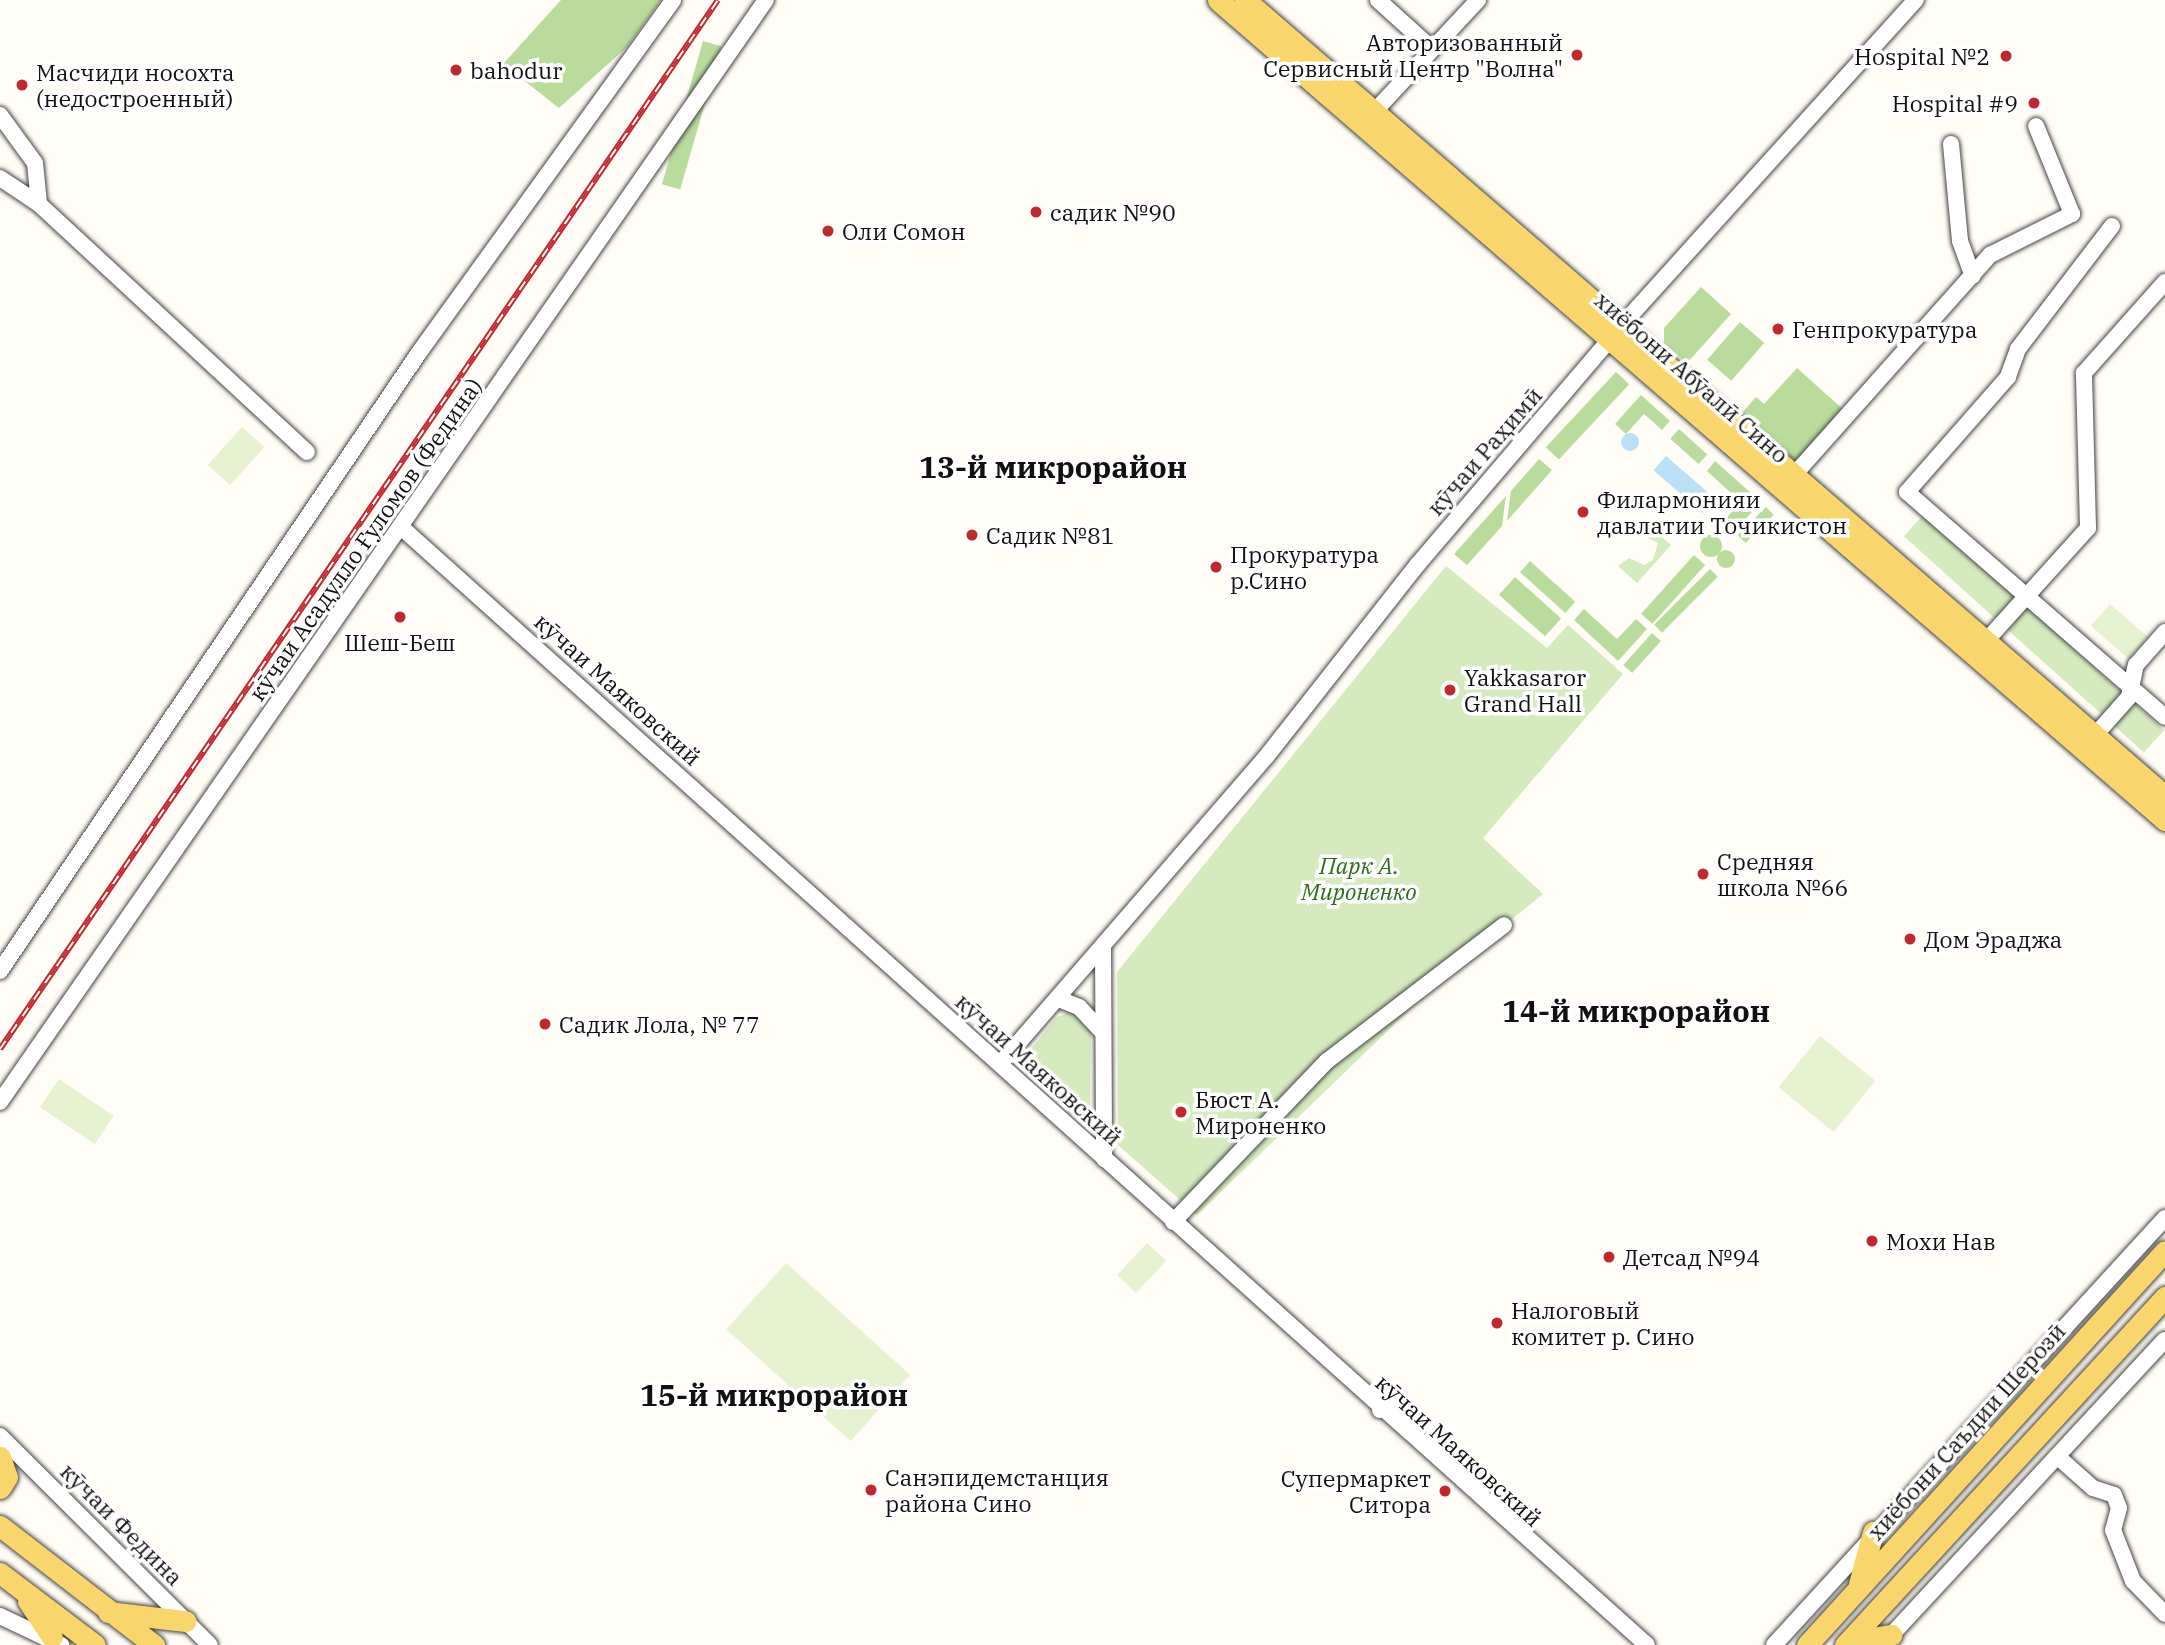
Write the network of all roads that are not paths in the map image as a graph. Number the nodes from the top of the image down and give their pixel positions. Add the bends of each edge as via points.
1 (673, 0) edge
2 (766, 0) edge
3 (1218, 0) edge
4 (1245, 0) edge
5 (1378, 0) edge
6 (1478, 0) edge
7 (1916, 0) edge
8 (1432, 49) junction
9 (1374, 112) junction
10 (0, 115) edge
11 (2036, 127) dead end
12 (1951, 144) dead end
13 (0, 178) edge
14 (39, 204) junction
15 (2112, 226) dead end
16 (1973, 276) junction
17 (2165, 282) edge
18 (1615, 333) junction
19 (307, 452) dead end
20 (1794, 475) junction
21 (401, 527) junction
22 (2027, 596) junction
23 (2165, 632) edge
24 (1986, 641) junction
25 (2132, 685) junction
26 (2165, 717) edge
27 (2089, 742) junction
28 (2165, 796) edge
29 (2165, 820) edge
30 (1504, 925) dead end
31 (1103, 946) junction
32 (0, 971) edge
33 (1059, 999) junction
34 (1102, 1031) junction
35 (1000, 1065) junction
36 (0, 1102) edge
37 (1104, 1159) junction
38 (2165, 1218) edge
39 (1173, 1222) junction
40 (2165, 1251) edge
41 (2165, 1297) edge
42 (2165, 1340) edge
43 (1394, 1395) dead end
44 (1380, 1410) junction
45 (0, 1436) edge
46 (0, 1457) edge
47 (2058, 1457) junction
48 (0, 1488) edge
49 (0, 1527) edge
50 (1873, 1532) junction
51 (0, 1573) edge
52 (1858, 1589) junction
53 (23, 1594) junction
54 (106, 1612) junction
55 (2165, 1614) edge
56 (7, 1618) edge
57 (185, 1621) junction
58 (0, 1632) edge
59 (1887, 1640) edge
60 (56, 1641) edge
61 (1847, 1643) edge
62 (95, 1645) edge
63 (154, 1645) edge
64 (211, 1645) edge
65 (1647, 1645) edge
66 (1774, 1645) edge
67 (1807, 1645) edge

1 - 32 street via 418,354
2 - 21 street, кӯчаи Асадулло Ғуломов (Федина)
3 - 18 main road, хиёбони Абӯалӣ Сино
4 - 9 main road, хиёбони Абӯалӣ Сино
5 - 8 street
6 - 8 street
7 - 18 street, кӯчаи Раҳимӣ
8 - 9 street
9 - 18 main road, хиёбони Абӯалӣ Сино
10 - 14 street via 35,163
11 - 16 street via 2072,214 1990,255
12 - 16 street via 1960,242
13 - 14 street
14 - 19 street
15 - 22 street via 2018,349 2008,377 1908,485 1907,492
16 - 20 street
17 - 22 street via 2084,373 2088,528
18 - 20 main road, хиёбони Абӯалӣ Сино
18 - 27 main road, хиёбони Абӯалӣ Сино
18 - 31 street, кӯчаи Раҳимӣ via 1469,497
20 - 24 main road, хиёбони Абӯалӣ Сино
21 - 35 street, кӯчаи Маяковский
21 - 36 street, кӯчаи Асадулло Ғуломов (Федина)
22 - 24 street
22 - 25 street
23 - 25 street via 2136,665
24 - 27 main road, хиёбони Абӯалӣ Сино
25 - 26 street
25 - 27 street via 2129,697
27 - 28 main road, хиёбони Абӯалӣ Сино
27 - 29 main road, хиёбони Абӯалӣ Сино
30 - 39 street via 1327,1062
31 - 33 street, кӯчаи Раҳимӣ
31 - 34 street
33 - 34 street via 1079,1007
33 - 35 street, кӯчаи Раҳимӣ
34 - 37 street
35 - 37 street, кӯчаи Маяковский
37 - 39 street, кӯчаи Маяковский
38 - 50 street
39 - 44 street, кӯчаи Маяковский
40 - 52 main road, хиёбони Саъдии Шерозӣ
41 - 61 main road
42 - 47 street
43 - 44 street
44 - 65 street, кӯчаи Маяковский
45 - 57 street, кӯчаи Федина
46 - 48 main road via 7,1478
47 - 55 street via 2093,1488 2114,1495 2119,1508 2113,1530 2133,1581
47 - 59 street
49 - 54 main road
50 - 52 main road
50 - 66 street
51 - 53 main road
52 - 67 main road, хиёбони Саъдии Шерозӣ
53 - 60 main road
53 - 62 main road
54 - 57 main road
54 - 63 main road
56 - 58 street
56 - 60 street
57 - 64 street, кӯчаи Федина
59 - 61 main road

